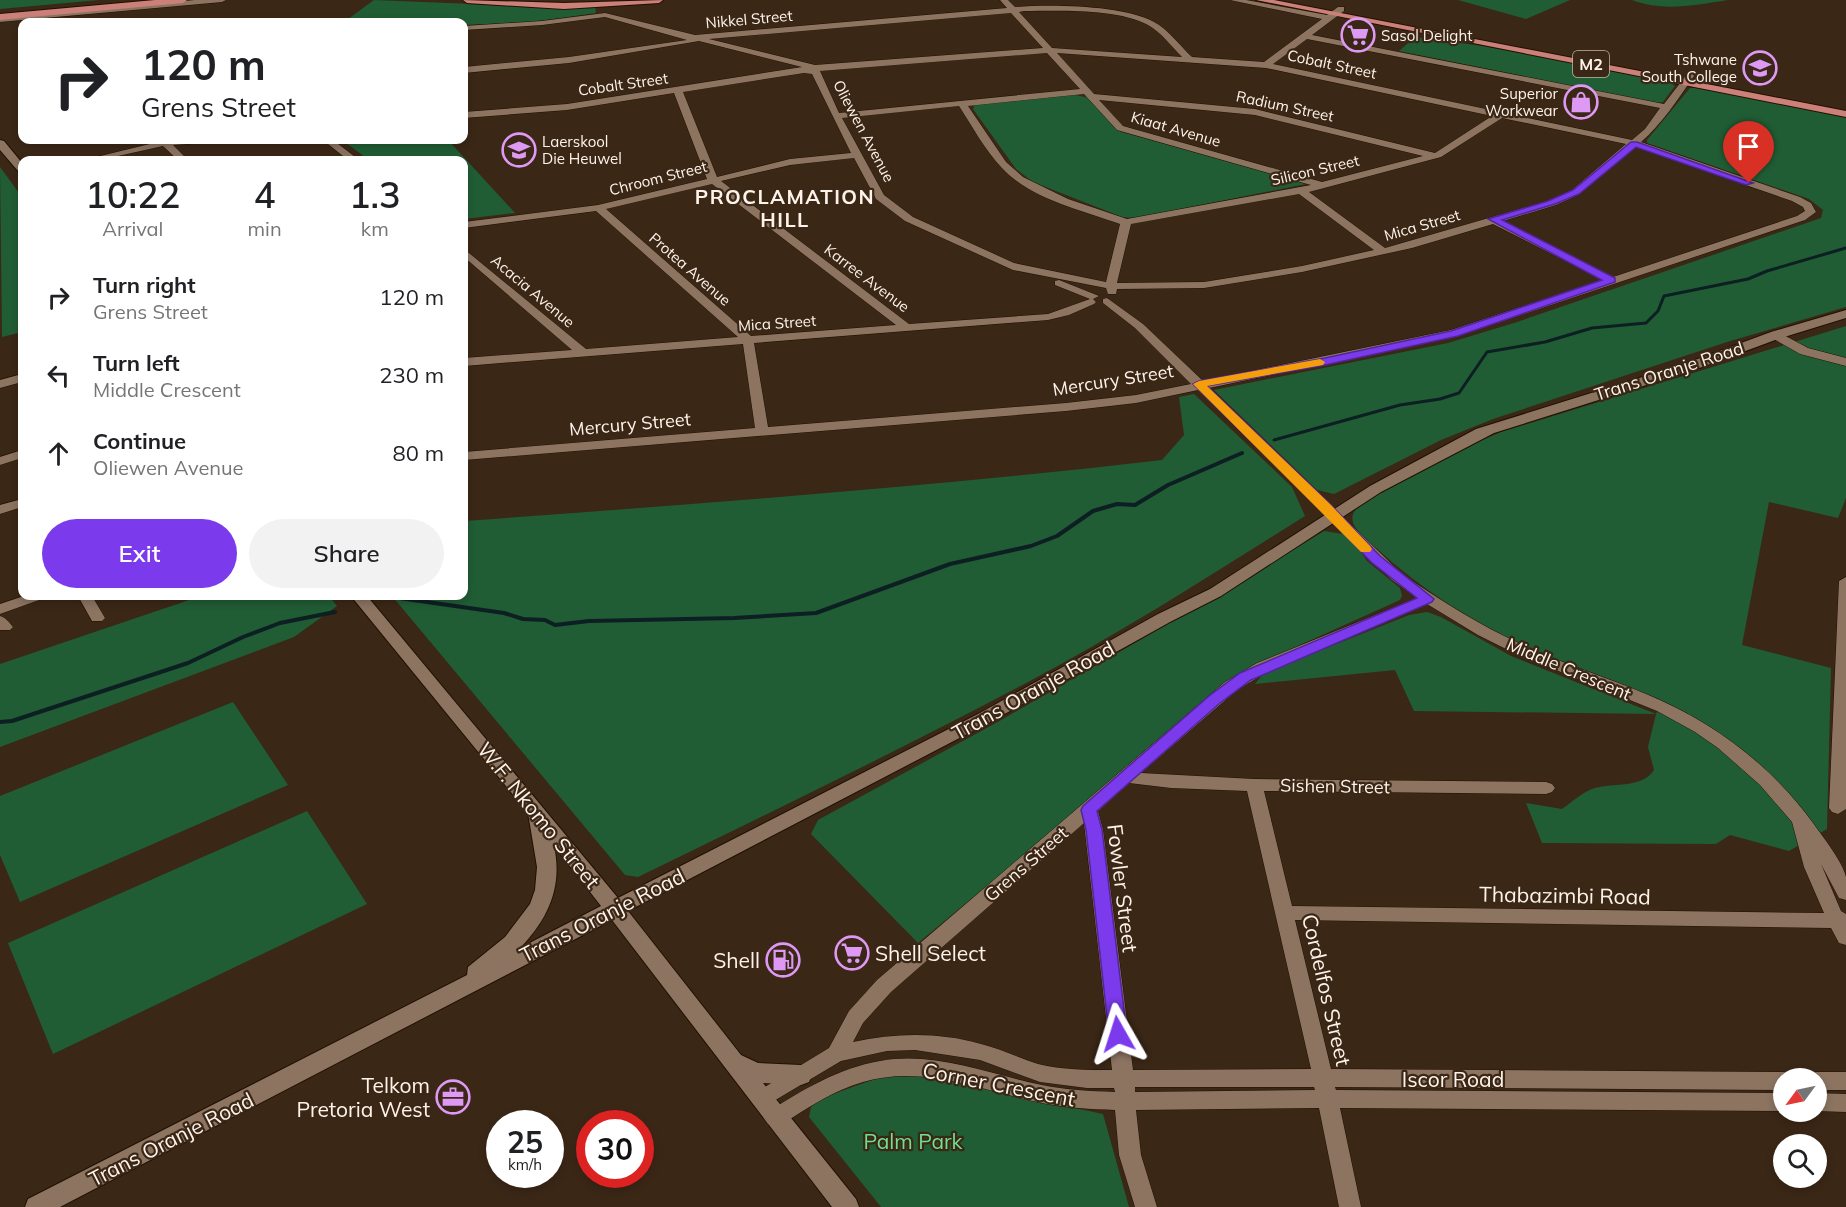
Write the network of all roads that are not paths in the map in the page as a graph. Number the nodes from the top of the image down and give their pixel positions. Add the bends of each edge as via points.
1 (183, 0) edge
2 (222, 0) edge
3 (467, 0) edge
4 (659, 0) edge
5 (1004, 0) edge
6 (1234, 0) edge
7 (1260, 0) edge
8 (1292, 0) edge
9 (606, 2) edge
10 (117, 4) edge
11 (1014, 10) junction
12 (0, 11) edge
13 (1335, 14) junction
14 (605, 15) junction
15 (0, 18) edge
16 (616, 18) junction
17 (468, 28) edge
18 (1307, 36) junction
19 (690, 38) junction
20 (701, 40) junction
21 (1050, 50) junction
22 (1189, 59) junction
23 (1266, 65) junction
24 (468, 70) edge
25 (811, 71) junction
26 (1688, 79) junction
27 (678, 91) junction
28 (1089, 94) junction
29 (962, 104) junction
30 (1846, 106) edge
31 (1667, 108) junction
32 (1846, 114) edge
33 (468, 115) edge
34 (1500, 115) junction
35 (836, 116) junction
36 (0, 143) edge
37 (1634, 143) junction
38 (151, 144) edge
39 (166, 144) edge
40 (333, 144) edge
41 (858, 155) junction
42 (105, 156) edge
43 (179, 156) edge
44 (349, 156) edge
45 (1435, 156) junction
46 (18, 164) edge
47 (713, 180) junction
48 (1321, 185) junction
49 (1301, 191) junction
50 (1810, 207) joint
51 (598, 208) junction
52 (1493, 219) junction
53 (1126, 222) junction
54 (468, 224) edge
55 (1384, 252) junction
56 (468, 255) edge
57 (1010, 265) junction
58 (1611, 280) junction
59 (1101, 297) junction
60 (1846, 314) edge
61 (907, 327) junction
62 (1776, 335) junction
63 (748, 340) junction
64 (582, 352) junction
65 (468, 362) edge
66 (1846, 362) edge
67 (18, 379) edge
68 (0, 384) edge
69 (1199, 384) junction
70 (762, 431) junction
71 (18, 455) edge
72 (468, 456) edge
73 (0, 461) edge
74 (18, 504) edge
75 (0, 510) edge
76 (1330, 512) junction
77 (1846, 581) edge
78 (1427, 599) junction
79 (26, 600) edge
80 (87, 600) edge
81 (362, 600) edge
82 (0, 609) edge
83 (98, 618) dead end
84 (1125, 777) junction
85 (1254, 785) junction
86 (1546, 788) dead end
87 (534, 808) junction
88 (1839, 808) dead end
89 (1089, 810) junction
90 (1801, 822) junction
91 (1846, 893) edge
92 (615, 909) junction
93 (1284, 913) junction
94 (1841, 921) edge
95 (1846, 938) edge
96 (453, 993) junction
97 (836, 1054) junction
98 (732, 1058) junction
99 (801, 1075) junction
100 (1323, 1078) junction
101 (1773, 1081) edge
102 (1827, 1081) edge
103 (1846, 1081) edge
104 (1125, 1090) junction
105 (762, 1099) junction
106 (1326, 1099) junction
107 (1773, 1102) edge
108 (1827, 1102) edge
109 (1846, 1102) edge
110 (775, 1118) junction
111 (37, 1207) edge
112 (847, 1207) edge
113 (1146, 1207) edge
114 (1350, 1207) edge

1 - 10 main road
2 - 10 street
3 - 9 main road via 564,6
4 - 9 main road
5 - 11 street, Kiaat Avenue
6 - 13 street
7 - 13 main road, M2
8 - 13 main road, M2
9 - 14 street
9 - 16 street
10 - 12 main road
10 - 15 main road
11 - 19 street, Nikkel Street
11 - 21 street, Kiaat Avenue
11 - 22 street, Nikkel Street via 1096,13 1144,20
13 - 18 street
13 - 26 main road, M2
14 - 16 street
14 - 17 street
16 - 19 street
18 - 23 street
18 - 31 street
19 - 20 street
20 - 24 street, Nikkel Street via 577,59
20 - 25 street
21 - 22 street, Cobalt Street
21 - 25 street, Cobalt Street
21 - 28 street, Kiaat Avenue
22 - 23 street, Cobalt Street
23 - 34 street, Cobalt Street
25 - 27 street, Cobalt Street
25 - 35 street, Oliewen Avenue
26 - 30 main road, M2
26 - 31 street, Mica Street
26 - 32 main road, M2
27 - 33 street, Cobalt Street via 567,107
27 - 47 street
28 - 29 street, Radium Street
28 - 45 street, Radium Street via 1255,112
28 - 48 street, Kiaat Avenue via 1126,131
29 - 35 street, Radium Street
29 - 53 street via 1003,164 1019,179 1055,198
31 - 37 street, Mica Street
34 - 37 street, Cobalt Street
34 - 45 street, Silicon Street
35 - 41 street, Oliewen Avenue
36 - 46 main road
37 - 50 street, Cobalt Street
37 - 52 street, Mica Street via 1576,192
38 - 42 street
39 - 43 street
40 - 44 street
41 - 47 street, Chroom Street via 798,160
41 - 57 street, Oliewen Avenue via 874,190 902,214
45 - 48 street, Silicon Street
47 - 51 street, Chroom Street
47 - 61 street, Karree Avenue
48 - 49 street, Silicon Street
49 - 53 street, Silicon Street
49 - 55 street
50 - 58 street, Mercury Street via 1811,212 1801,218
51 - 54 street, Chroom Street
51 - 63 street, Protea Avenue
52 - 55 street, Mica Street
52 - 58 street
53 - 59 street
55 - 59 street, Mica Street via 1221,284 1161,287
56 - 64 street, Acacia Avenue
57 - 59 street, Oliewen Avenue
57 - 59 street, Oliewen Avenue
58 - 69 street, Mercury Street via 1454,333
59 - 61 street, Mica Street via 1048,317
59 - 69 street, Oliewen Avenue
60 - 62 main road, Trans Oranje Road
61 - 63 street, Mica Street
62 - 66 street via 1804,351
62 - 76 main road, Trans Oranje Road via 1689,367 1492,428
63 - 64 street, Mica Street
63 - 70 street
64 - 65 street, Mica Street
67 - 68 street
69 - 70 street, Mercury Street via 1103,404
69 - 76 street, Oliewen Avenue
70 - 72 street, Mercury Street
71 - 73 street
74 - 75 street
76 - 78 street, Middle Crescent via 1375,559
76 - 92 main road, Trans Oranje Road via 1264,562 1201,601
77 - 88 street
78 - 84 street, Grens Street via 1246,676
78 - 90 street, Middle Crescent via 1508,645 1699,727 1754,767
79 - 82 street
80 - 83 street
81 - 87 main road, W.F. Nkomo Street
84 - 85 street, Sishen Street
84 - 89 street, Grens Street
85 - 86 street, Sishen Street
85 - 93 street, Cordelfos Street
87 - 92 main road, W.F. Nkomo Street
87 - 96 main road via 548,875 544,897 524,932
89 - 97 street, Grens Street via 868,1002
89 - 104 street, Fowler Street
90 - 91 street, Middle Crescent via 1817,839
90 - 94 street, Middle Crescent via 1804,842
92 - 96 main road, Trans Oranje Road
92 - 98 main road, W.F. Nkomo Street
93 - 94 street, Thabazimbi Road
93 - 100 street, Cordelfos Street
94 - 95 street, Middle Crescent
96 - 111 main road, Trans Oranje Road
97 - 99 street, Corner Crescent
97 - 104 street, Corner Crescent via 887,1043 915,1042 980,1052 1040,1073
98 - 99 main road via 741,1068
98 - 105 main road, W.F. Nkomo Street
99 - 105 street, Corner Crescent
100 - 101 street, Iscor Road
100 - 104 street, Iscor Road
100 - 106 street, Cordelfos Street
102 - 103 street
104 - 106 street, Iscor Road
104 - 110 street, Corner Crescent via 1063,1099 954,1071 896,1067 842,1080
104 - 113 street via 1127,1150
105 - 110 main road, W.F. Nkomo Street
106 - 107 street, Iscor Road
106 - 114 street, Cordelfos Street
108 - 109 street
110 - 112 main road, W.F. Nkomo Street

